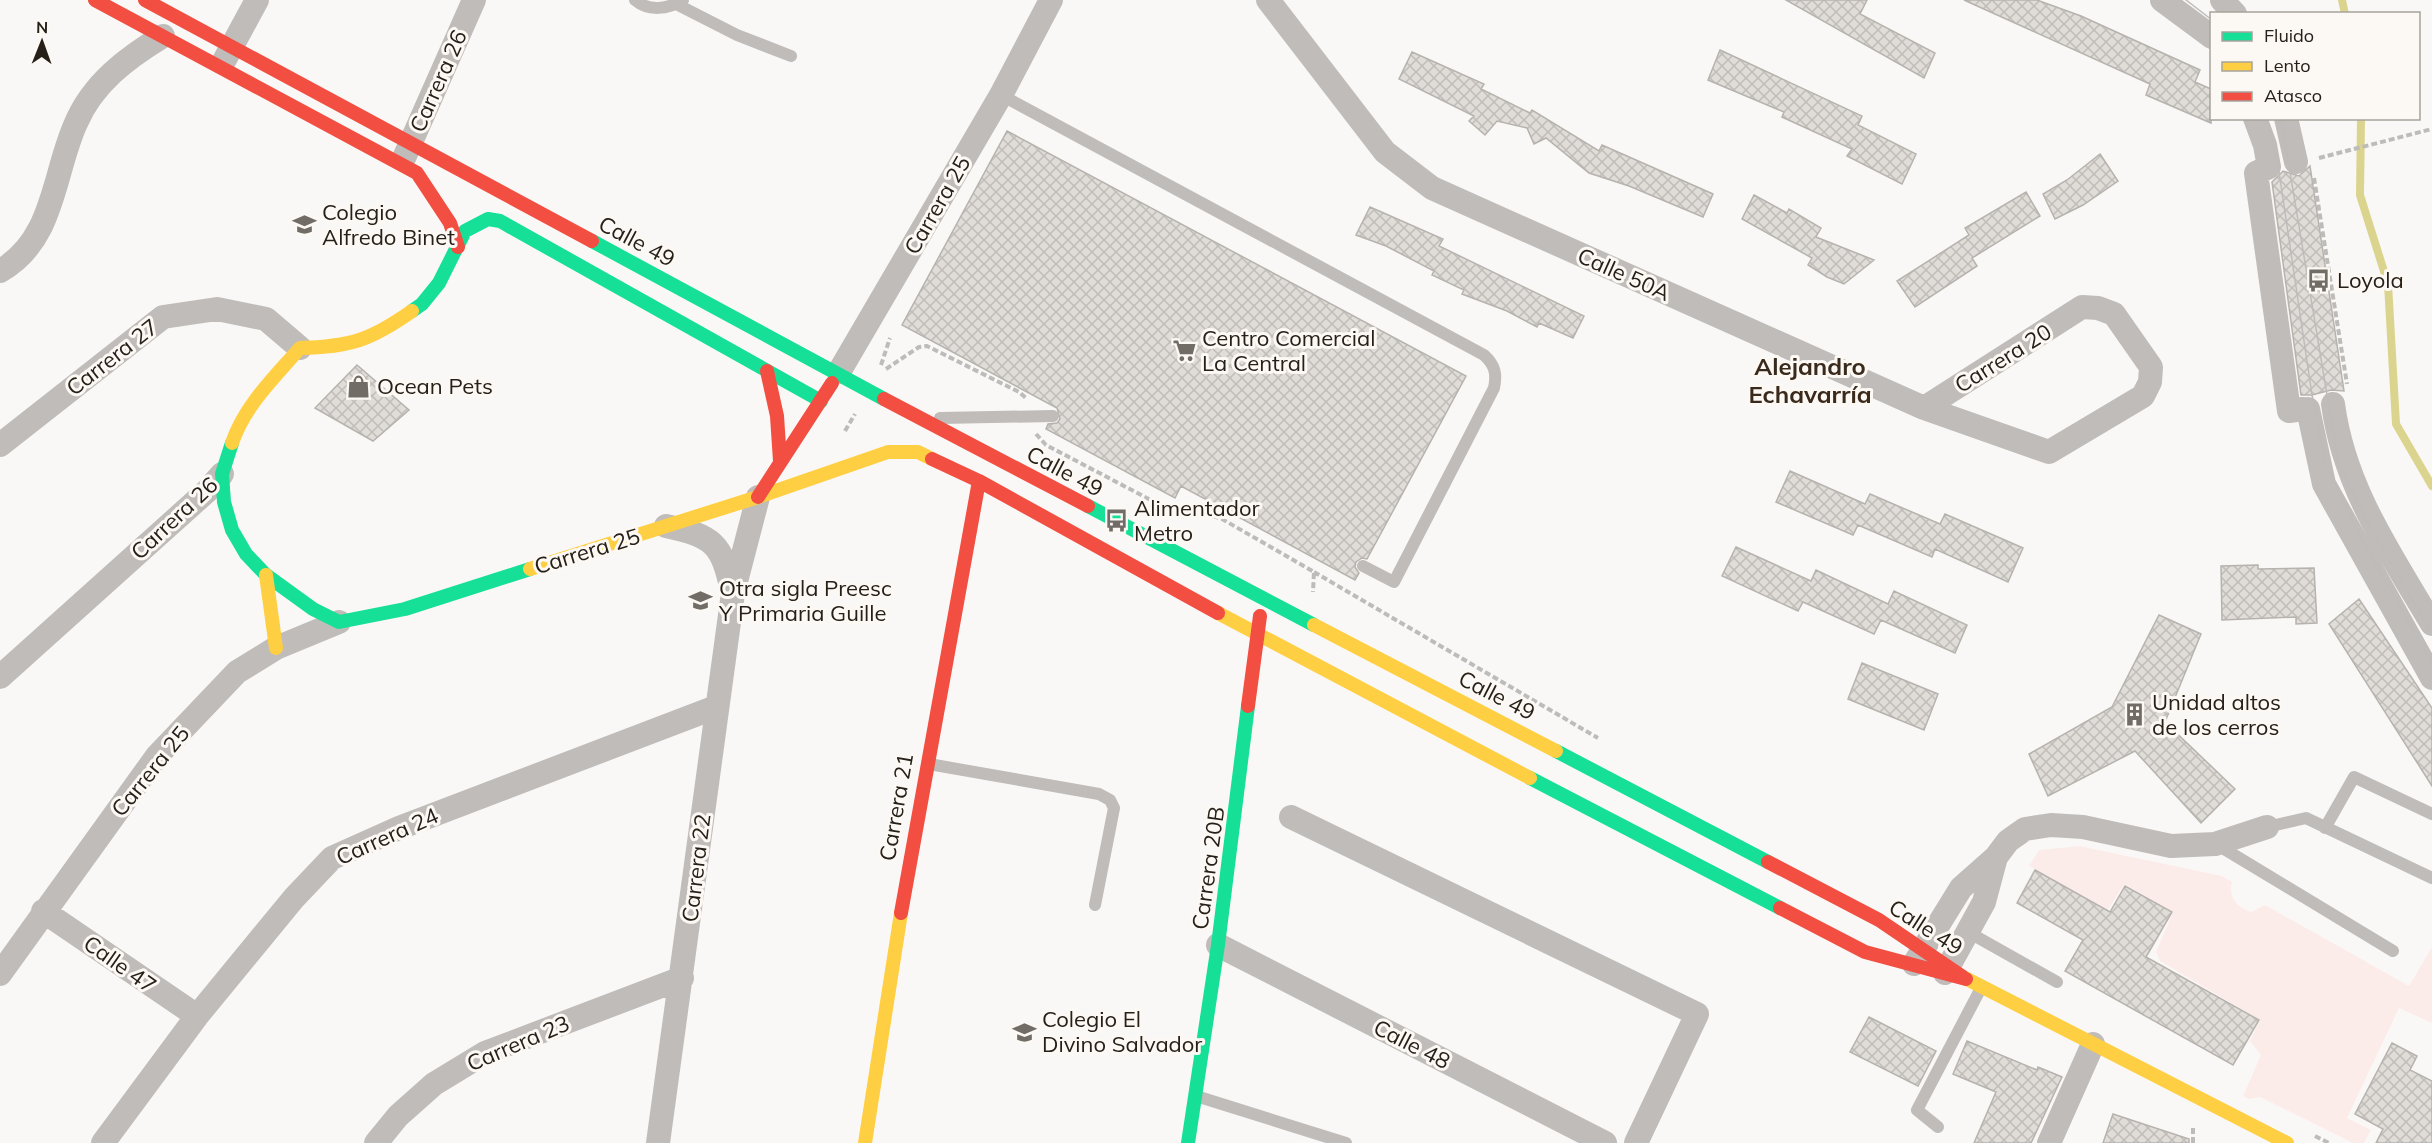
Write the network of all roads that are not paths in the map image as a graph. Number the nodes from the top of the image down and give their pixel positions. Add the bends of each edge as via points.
1 (95, 0) edge
2 (145, 0) edge
3 (257, 0) edge
4 (474, 0) edge
5 (635, 0) edge
6 (1051, 0) edge
7 (1268, 0) edge
8 (2162, 0) edge
9 (2222, 0) edge
10 (680, 2) edge
11 (2233, 12) edge
12 (163, 36) junction
13 (2210, 36) edge
14 (232, 47) junction
15 (791, 56) dead end
16 (220, 67) junction
17 (1001, 95) junction
18 (2256, 120) edge
19 (2287, 120) edge
20 (406, 152) junction
21 (2304, 166) road end
22 (458, 247) junction
23 (0, 271) edge
24 (300, 348) junction
25 (751, 362) junction
26 (767, 371) junction
27 (839, 372) junction
28 (821, 401) junction
29 (2333, 404) road end
30 (1924, 408) junction
31 (1053, 416) dead end
32 (921, 419) junction
33 (0, 445) edge
34 (2049, 452) joint
35 (780, 461) junction
36 (222, 474) junction
37 (979, 481) junction
38 (758, 497) junction
39 (666, 526) junction
40 (1363, 566) dead end
41 (266, 575) junction
42 (733, 593) junction
43 (1262, 597) junction
44 (339, 622) junction
45 (2432, 624) edge
46 (1259, 636) junction
47 (276, 648) junction
48 (0, 678) edge
49 (2432, 678) edge
50 (716, 707) junction
51 (925, 763) junction
52 (2432, 814) edge
53 (1291, 817) dead end
54 (2267, 827) joint
55 (2325, 828) junction
56 (2215, 844) junction
57 (1738, 845) junction
58 (1996, 858) junction
59 (1722, 878) junction
60 (2432, 878) edge
61 (1095, 905) dead end
62 (44, 911) junction
63 (1968, 932) junction
64 (1218, 945) junction
65 (2393, 951) dead end
66 (1918, 957) junction
67 (1953, 973) junction
68 (0, 974) edge
69 (682, 978) junction
70 (2057, 982) dead end
71 (1982, 986) junction
72 (196, 1017) junction
73 (2093, 1044) junction
74 (1194, 1096) junction
75 (1938, 1126) dead end
76 (103, 1143) edge
77 (376, 1143) edge
78 (658, 1143) edge
79 (865, 1143) edge
80 (1188, 1143) edge
81 (1346, 1143) edge
82 (1605, 1143) edge
83 (1636, 1143) edge
84 (2049, 1143) edge
85 (2287, 1143) edge

1 - 12 main road, Calle 49
2 - 14 main road, Calle 49
3 - 14 street
4 - 20 street, Carrera 26
5 - 10 lane via 641,6 669,9
6 - 17 street, Carrera 25
7 - 30 street, Calle 50A via 1385,152 1432,188
8 - 13 street
9 - 11 street
10 - 15 lane via 737,35
12 - 16 main road, Calle 49
12 - 23 street via 108,75 89,99 75,123 50,209 32,241 11,265
14 - 16 street
14 - 20 main road, Calle 49
16 - 20 main road, Calle 49
17 - 27 street, Carrera 25
17 - 40 lane via 1491,361 1496,378 1494,388 1394,582
18 - 49 street via 2269,167 2256,173 2289,411 2305,409 2324,484
19 - 21 street
20 - 22 main road, Calle 49 via 450,223
20 - 27 main road, Calle 49
22 - 24 main road via 439,283 422,304 384,331 339,347
22 - 25 main road via 465,231 488,219 500,221
24 - 33 street, Carrera 27 via 266,319 217,309 163,317
24 - 36 main road, Carrera 26 via 239,424
25 - 26 main road
25 - 27 main road
26 - 28 main road
26 - 35 main road via 776,399
27 - 28 main road, Carrera 25
27 - 32 main road, Calle 49
28 - 35 main road, Carrera 25
29 - 45 street via 2352,482
30 - 34 street, Calle 50A
30 - 34 street, Carrera 20 via 2082,308 2114,314 2151,367 2144,396
31 - 32 lane
32 - 43 main road, Calle 49
35 - 38 main road, Carrera 25
36 - 41 main road via 232,530 246,554
36 - 48 street, Carrera 26
37 - 38 main road, Calle 49 via 930,456 903,450
37 - 46 main road, Calle 49
37 - 51 main road, Carrera 21
38 - 39 main road, Carrera 25
38 - 42 street, Carrera 22
39 - 42 street, Carrera 22 via 695,532 716,547 724,558
39 - 44 main road, Carrera 25 via 405,609
41 - 44 main road via 305,604
41 - 47 main road
42 - 50 street, Carrera 22
43 - 46 main road, Carrera 20B
43 - 57 main road, Calle 49
44 - 47 street, Carrera 25
46 - 59 main road, Calle 49
46 - 64 main road, Carrera 20B
47 - 62 street, Carrera 25 via 237,672 157,756
50 - 69 street, Carrera 22
50 - 72 street, Carrera 24 via 399,828 332,858
51 - 61 lane via 1099,794 1110,800 1114,808
51 - 79 main road, Carrera 21
52 - 55 lane via 2354,777
53 - 83 street via 1697,1014
54 - 55 lane via 2306,818
54 - 56 street
55 - 60 lane
56 - 58 street via 2171,846 2084,827 2051,825 2025,830 2008,841
56 - 65 lane
57 - 59 main road
57 - 66 main road, Calle 49 via 1879,920
58 - 63 street via 1984,902
58 - 66 street via 1961,888
59 - 66 main road, Calle 49 via 1865,952
62 - 68 street, Carrera 25
62 - 72 street, Calle 47
63 - 67 street
63 - 70 lane
64 - 74 main road, Carrera 20B
64 - 82 street, Calle 48
66 - 67 main road, Calle 49
67 - 71 main road, Calle 49
69 - 77 street, Carrera 23 via 485,1053 434,1084 398,1116
69 - 78 street, Carrera 22
71 - 73 main road, Calle 49
71 - 75 lane via 1917,1110
72 - 76 street, Carrera 24
73 - 84 street
73 - 85 main road, Calle 49
74 - 80 main road, Carrera 20B
74 - 81 lane

